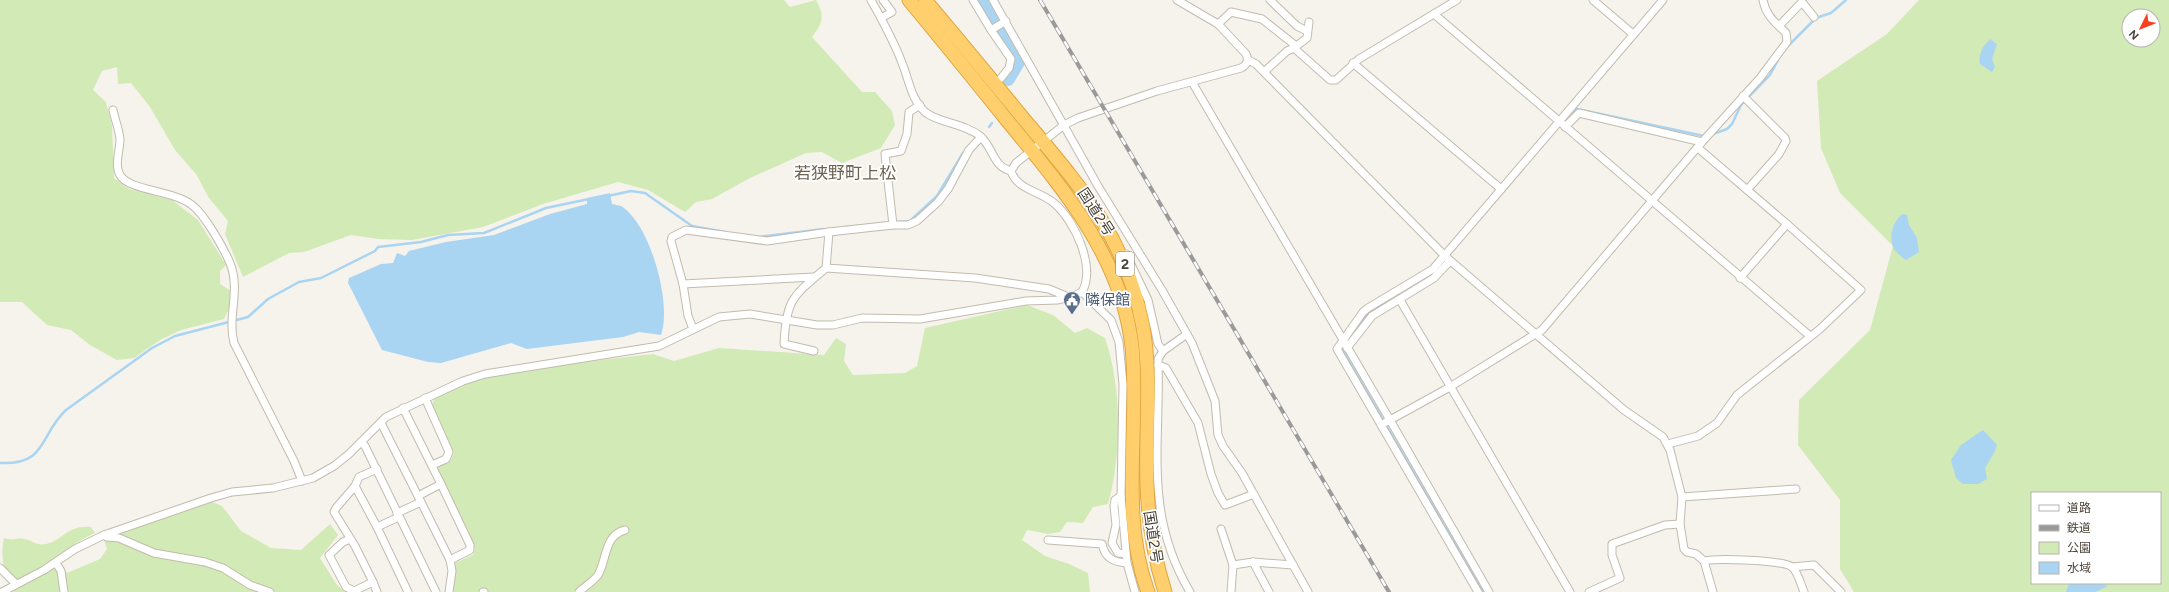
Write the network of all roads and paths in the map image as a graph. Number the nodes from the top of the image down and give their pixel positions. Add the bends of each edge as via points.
1 (871, 0) edge
2 (883, 0) edge
3 (909, 0) edge
4 (926, 0) edge
5 (973, 0) edge
6 (993, 0) edge
7 (1177, 0) edge
8 (1270, 0) edge
9 (1457, 0) edge
10 (1593, 0) edge
11 (1663, 0) edge
12 (1763, 0) edge
13 (1434, 14) junction
14 (1814, 17) dead end
15 (881, 18) junction
16 (1004, 22) junction
17 (1309, 22) dead end
18 (1218, 24) junction
19 (1779, 26) junction
20 (992, 30) junction
21 (1308, 31) junction
22 (1633, 34) junction
23 (1295, 47) junction
24 (1248, 60) junction
25 (1353, 63) junction
26 (1264, 72) junction
27 (1001, 78) dead end
28 (1192, 82) junction
29 (1745, 98) junction
30 (920, 105) junction
31 (113, 110) dead end
32 (1559, 122) junction
33 (1064, 125) junction
34 (1565, 127) junction
35 (981, 137) junction
36 (1043, 141) junction
37 (1700, 145) junction
38 (1032, 150) junction
39 (1011, 171) junction
40 (1501, 189) junction
41 (1747, 190) junction
42 (1651, 202) junction
43 (892, 222) junction
44 (1787, 224) junction
45 (829, 232) junction
46 (1114, 240) junction
47 (1447, 258) junction
48 (826, 268) junction
49 (814, 278) junction
50 (1740, 278) junction
51 (683, 284) junction
52 (1082, 292) junction
53 (1068, 297) junction
54 (1400, 300) junction
55 (785, 320) junction
56 (693, 329) junction
57 (1187, 334) junction
58 (1537, 334) junction
59 (1810, 336) junction
60 (1343, 340) junction
61 (1347, 348) junction
62 (814, 351) dead end
63 (1163, 351) junction
64 (1158, 365) junction
65 (1450, 387) junction
66 (424, 398) junction
67 (403, 408) junction
68 (1387, 422) junction
69 (381, 423) junction
70 (362, 442) junction
71 (1668, 444) junction
72 (432, 465) junction
73 (377, 469) junction
74 (302, 482) junction
75 (441, 484) junction
76 (355, 486) junction
77 (1796, 489) dead end
78 (1254, 494) junction
79 (1121, 496) junction
80 (1682, 497) junction
81 (420, 499) junction
82 (398, 515) junction
83 (1680, 524) junction
84 (377, 527) junction
85 (1221, 529) dead end
86 (625, 530) dead end
87 (104, 535) junction
88 (1166, 537) junction
89 (350, 539) junction
90 (1048, 540) dead end
91 (1159, 542) dead end
92 (1124, 554) dead end
93 (450, 560) junction
94 (1704, 561) junction
95 (1253, 562) junction
96 (56, 563) junction
97 (1127, 563) junction
98 (1233, 565) junction
99 (1293, 565) junction
100 (1792, 567) junction
101 (0, 568) edge
102 (373, 582) junction
103 (16, 584) junction
104 (2, 592) edge
105 (64, 592) edge
106 (270, 592) edge
107 (377, 592) edge
108 (408, 592) edge
109 (436, 592) edge
110 (449, 592) edge
111 (579, 592) edge
112 (1135, 592) edge
113 (1148, 592) edge
114 (1165, 592) edge
115 (1190, 592) edge
116 (1232, 592) edge
117 (1269, 592) edge
118 (1308, 592) edge
119 (1478, 592) edge
120 (1489, 592) edge
121 (1570, 592) edge
122 (1589, 592) edge
123 (1713, 592) edge
124 (1804, 592) edge
125 (1841, 592) edge

1 - 15 street
2 - 15 street via 892,12
3 - 38 highway, 国道2号 / 2
4 - 36 highway, 国道2号 / 2
5 - 20 street
6 - 16 street
7 - 18 street
8 - 21 street via 1297,26
9 - 13 street
10 - 22 street
11 - 22 street
12 - 19 street via 1765,11
13 - 25 street
13 - 32 street
14 - 19 street via 1802,2
15 - 30 street via 902,63 911,91
16 - 20 street
16 - 33 street
17 - 21 street
18 - 23 street via 1230,12 1262,18
18 - 24 street via 1244,52
19 - 29 street via 1786,33 1787,42
20 - 27 street via 1012,59
21 - 23 street via 1307,38
22 - 32 street
23 - 25 street via 1333,81
23 - 26 street
24 - 26 street
24 - 28 street via 1242,68
25 - 40 street
26 - 47 street
28 - 33 street via 1109,106
28 - 60 street
29 - 37 street
29 - 41 street via 1786,142 1779,154
30 - 35 street via 932,117 956,124
30 - 43 street via 909,112 903,148 898,153 885,154
31 - 74 street via 120,141 117,166 123,179 133,186 165,192 192,205 202,216 230,262 235,280 232,322 234,343 294,461
32 - 34 street
32 - 40 street
33 - 36 street
33 - 57 street
34 - 37 street via 1579,113
34 - 42 street
35 - 39 street via 999,166
35 - 43 street via 969,150 938,202 917,221 908,225
36 - 38 street
36 - 46 highway, 国道2号 / 2 via 1081,188
37 - 41 street
37 - 42 street
38 - 39 street via 1016,162
38 - 113 highway, 国道2号 / 2 via 1079,211 1107,262 1124,310 1132,345 1133,488 1137,551
39 - 52 street via 1017,183 1054,203 1065,215 1080,241 1088,275
40 - 47 street
41 - 44 street
42 - 50 street
42 - 58 street
43 - 45 street
44 - 50 street
44 - 59 street via 1861,290
45 - 48 street
45 - 51 street via 767,241 686,230 672,237 671,241
46 - 63 street via 1135,270 1148,300 1158,344
46 - 114 highway, 国道2号 / 2 via 1129,277 1142,326 1146,362 1149,520
47 - 54 street via 1434,278
47 - 58 street
47 - 60 street via 1423,277 1368,308
48 - 49 street
48 - 53 street via 975,278 1049,289
49 - 51 street
49 - 55 street via 795,295
50 - 59 street
51 - 56 street via 688,316
52 - 53 street
52 - 79 street via 1111,320 1119,342 1123,384
53 - 55 street via 1026,301 920,320 862,318 833,325
54 - 61 street via 1372,316
54 - 65 street
55 - 56 street via 734,314 719,316
55 - 62 street via 784,344
56 - 66 street via 659,346 485,374
57 - 63 street
57 - 78 street via 1215,401 1218,436
58 - 65 street
58 - 71 street via 1624,410
59 - 71 street via 1736,395 1717,423 1698,436
60 - 61 street
60 - 119 street via 1337,349
61 - 68 street
63 - 64 street via 1158,359
64 - 78 street via 1166,368 1198,423 1211,474 1225,505
64 - 88 street via 1156,476 1157,496
65 - 68 street
65 - 121 street
66 - 67 street
66 - 72 street via 449,452 446,459
67 - 69 street via 386,417
67 - 72 street
68 - 120 street
69 - 70 street
69 - 81 street
70 - 73 street
70 - 74 street via 334,466
71 - 80 street
72 - 75 street
73 - 76 street via 359,478
73 - 82 street
74 - 87 street via 223,495
75 - 81 street
75 - 93 street via 470,545 470,550
76 - 84 street
76 - 89 street via 334,512
77 - 80 street
78 - 99 street
79 - 92 street via 1115,500 1116,525 1112,543 1118,553
79 - 97 street
80 - 83 street
81 - 82 street
81 - 93 street
82 - 84 street
82 - 109 street
83 - 94 street via 1684,549
83 - 122 street via 1666,525 1612,544 1612,555 1620,578
84 - 108 street
85 - 98 street
86 - 111 street via 618,531 611,539 598,574
87 - 96 street
87 - 106 street via 119,538 154,553 205,562 223,568
88 - 91 street
88 - 115 street via 1176,566
89 - 102 street
89 - 102 street via 329,554 346,587 354,591
90 - 97 street via 1102,544 1108,558
93 - 110 street via 452,571
94 - 100 street via 1755,560
94 - 123 street
95 - 98 street
95 - 99 street
95 - 117 street
96 - 103 street
96 - 105 street via 62,575
97 - 112 street
98 - 116 street
99 - 118 street
100 - 124 street
100 - 125 street via 1814,565
101 - 103 street
102 - 107 street
103 - 104 street

